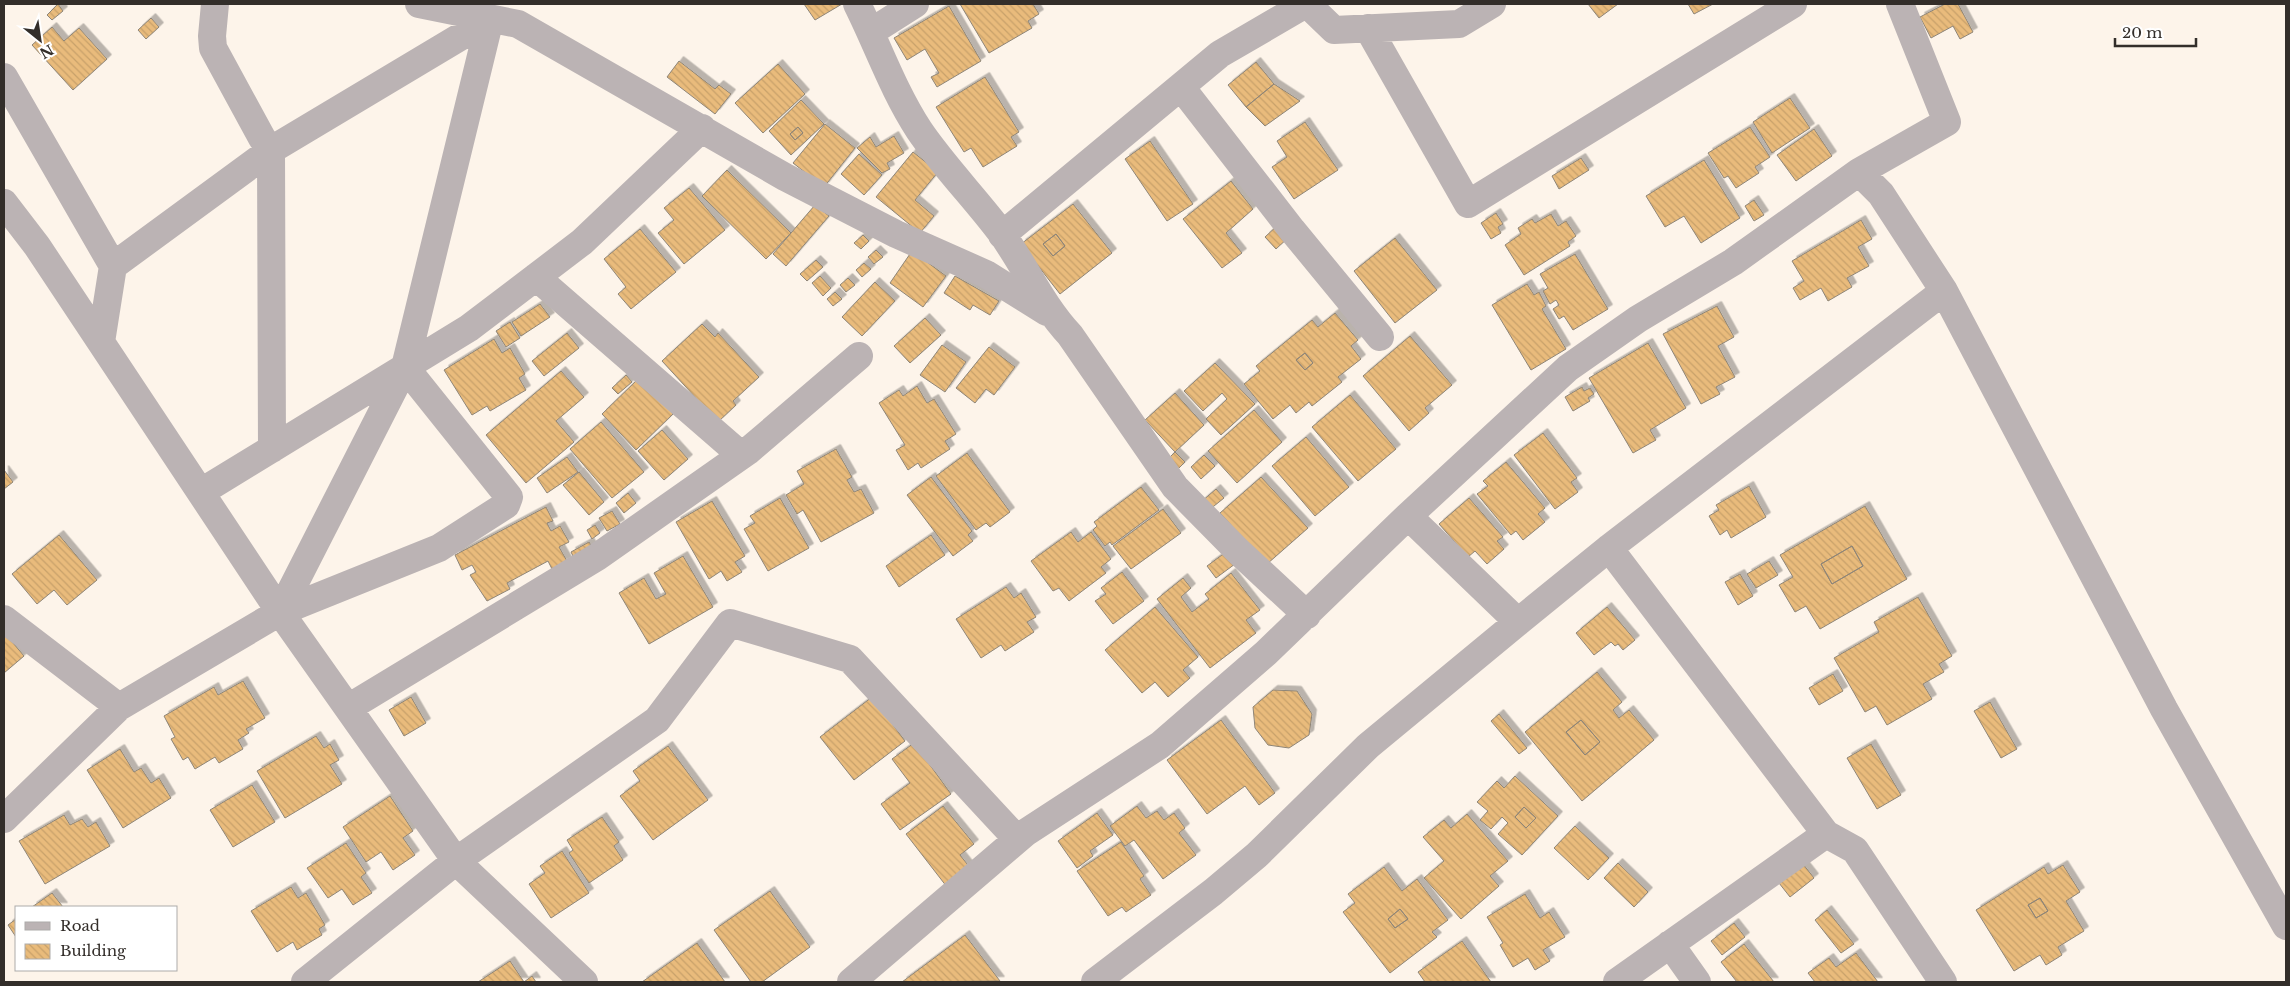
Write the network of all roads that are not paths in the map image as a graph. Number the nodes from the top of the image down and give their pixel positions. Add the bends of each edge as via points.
1 (215, 4) edge
2 (419, 4) edge
3 (857, 4) edge
4 (915, 4) edge
5 (1302, 4) edge
6 (1307, 4) edge
7 (1492, 4) edge
8 (1792, 4) edge
9 (1900, 4) edge
10 (490, 19) junction
11 (1368, 28) junction
12 (870, 32) junction
13 (4, 77) edge
14 (1180, 87) junction
15 (702, 128) junction
16 (271, 150) junction
17 (1859, 172) junction
18 (4, 203) edge
19 (1002, 235) junction
20 (113, 266) junction
21 (536, 277) junction
22 (1944, 291) junction
23 (1052, 316) junction
24 (1380, 337) dead end
25 (101, 342) junction
26 (859, 356) dead end
27 (405, 367) junction
28 (272, 449) junction
29 (741, 455) junction
30 (200, 492) junction
31 (1408, 516) junction
32 (1609, 548) junction
33 (280, 612) junction
34 (1307, 615) junction
35 (4, 619) edge
36 (1518, 622) junction
37 (119, 707) junction
38 (348, 708) junction
39 (4, 819) edge
40 (1826, 834) junction
41 (1017, 839) junction
42 (456, 861) junction
43 (2286, 926) edge
44 (1670, 944) junction
45 (305, 982) edge
46 (584, 982) edge
47 (851, 982) edge
48 (1095, 982) edge
49 (1617, 982) edge
50 (1697, 982) edge
51 (1943, 982) edge

1 - 16 street via 213,48
2 - 10 street
3 - 12 street
4 - 12 street
5 - 14 street via 1220,54
6 - 11 street via 1334,30
7 - 11 street via 1459,24
8 - 11 street via 1468,204
9 - 17 street via 1947,122
10 - 15 street via 518,24
10 - 16 street
10 - 27 street
12 - 19 street via 891,80 919,130
13 - 20 street
14 - 19 street
14 - 24 street
15 - 21 street via 582,242
15 - 23 street via 785,177 896,234 986,274
16 - 20 street
16 - 28 street
17 - 22 street via 1881,194
17 - 31 street via 1732,262 1638,319 1568,368
18 - 25 street
19 - 23 street
20 - 25 street
21 - 27 street via 469,328
21 - 29 street
22 - 32 street
22 - 43 street via 2164,709
23 - 34 street via 1070,335 1175,487
25 - 30 street
26 - 29 street
27 - 28 street
27 - 33 street
27 - 33 street via 508,497 508,502 439,548
28 - 30 street
29 - 38 street via 597,556
30 - 33 street
31 - 34 street
31 - 36 street
32 - 36 street
32 - 40 street
33 - 37 street
33 - 38 street
34 - 41 street via 1160,745
35 - 37 street
36 - 48 street via 1368,746 1257,855
37 - 39 street
38 - 42 street
40 - 44 street
40 - 51 street via 1855,850
41 - 42 street via 850,659 730,624 657,720
41 - 47 street
42 - 45 street
42 - 46 street
44 - 49 street
44 - 50 street

